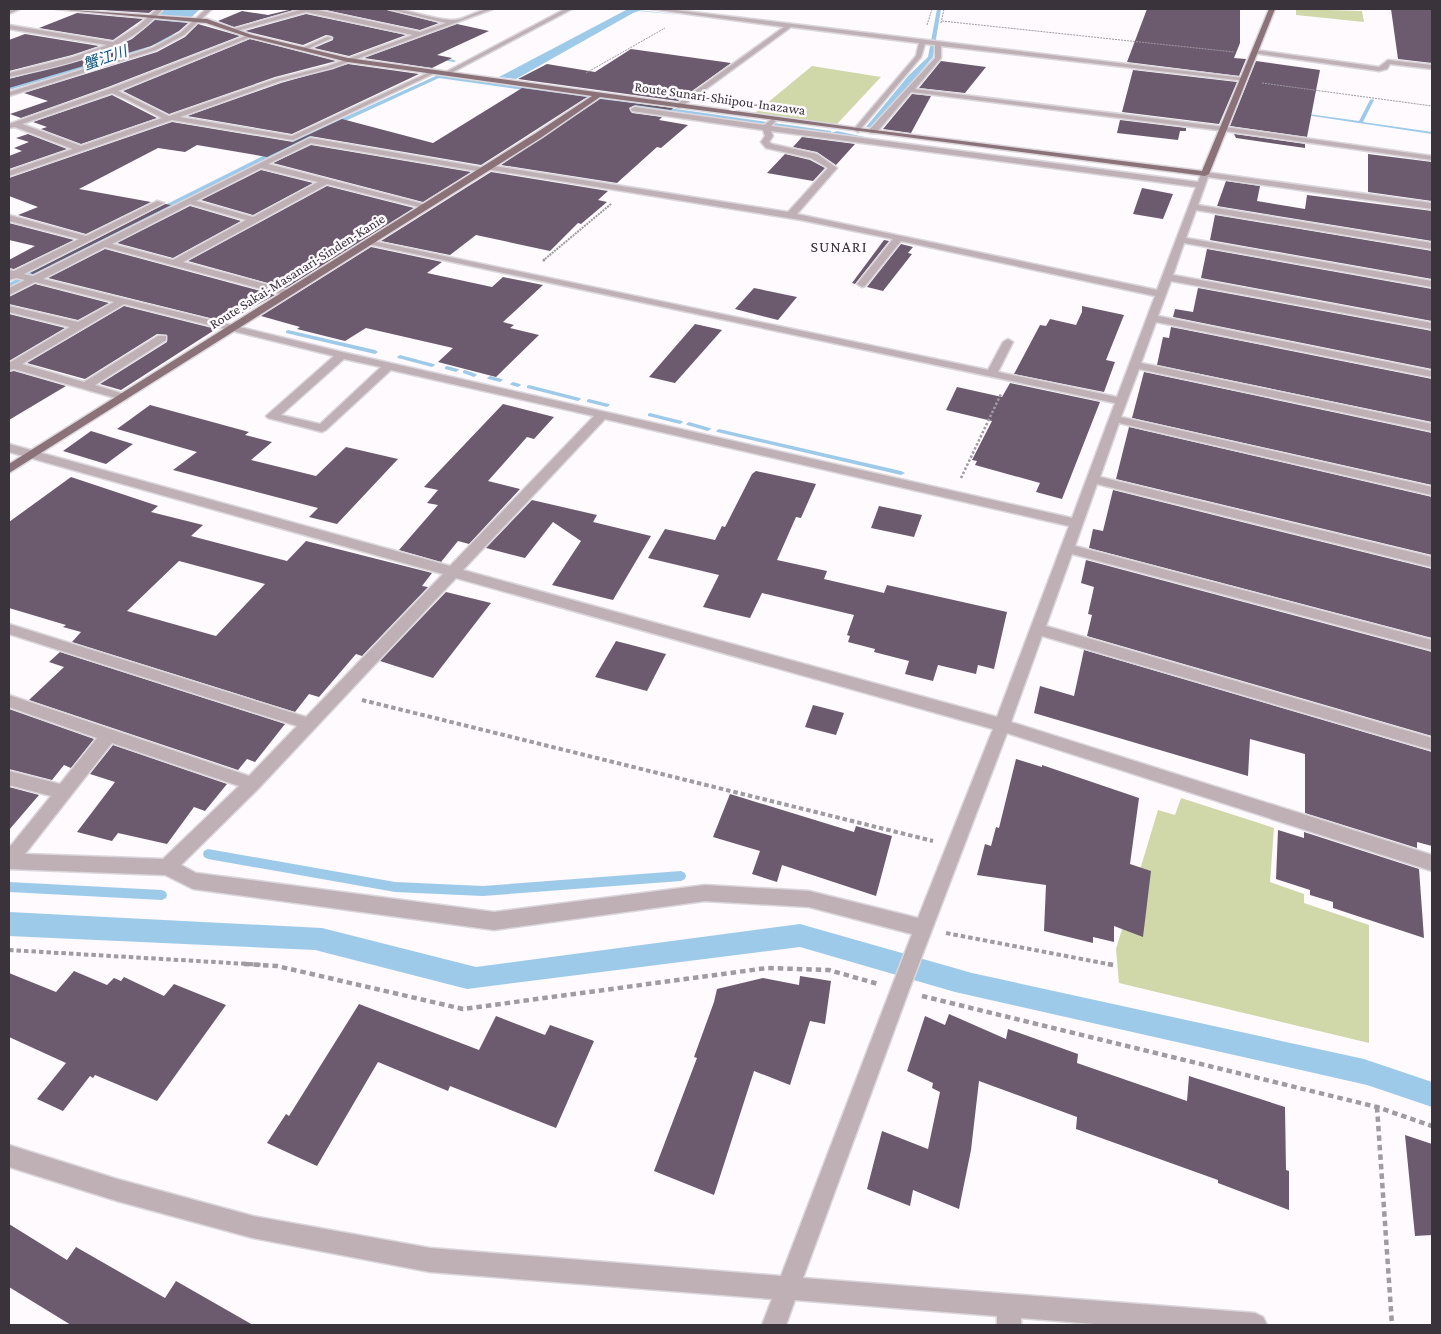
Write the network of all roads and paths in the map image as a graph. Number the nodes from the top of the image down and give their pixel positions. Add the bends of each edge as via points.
1 (17, 9) edge
2 (59, 9) edge
3 (160, 9) edge
4 (209, 9) edge
5 (307, 9) edge
6 (391, 9) edge
7 (490, 9) edge
8 (569, 9) edge
9 (654, 9) edge
10 (1076, 9) edge
11 (1095, 9) edge
12 (1272, 9) edge
13 (9, 12) edge
14 (689, 13) junction
15 (152, 17) junction
16 (194, 19) junction
17 (942, 21) dead end
18 (452, 22) junction
19 (789, 26) junction
20 (9, 27) edge
21 (233, 30) junction
22 (419, 34) junction
23 (250, 36) junction
24 (329, 38) dead end
25 (924, 43) junction
26 (115, 44) junction
27 (937, 45) junction
28 (303, 49) junction
29 (1255, 53) junction
30 (348, 60) junction
31 (16, 67) dead end
32 (1432, 67) edge
33 (24, 71) junction
34 (434, 72) junction
35 (447, 73) junction
36 (9, 75) edge
37 (1244, 80) junction
38 (558, 89) junction
39 (909, 90) junction
40 (112, 91) junction
41 (9, 94) edge
42 (593, 98) junction
43 (643, 105) junction
44 (680, 106) junction
45 (1432, 106) edge
46 (170, 118) junction
47 (770, 124) junction
48 (11, 125) edge
49 (1225, 129) junction
50 (858, 130) junction
51 (873, 131) junction
52 (328, 132) dead end
53 (293, 138) junction
54 (310, 140) junction
55 (275, 146) dead end
56 (81, 149) junction
57 (1432, 158) edge
58 (260, 165) junction
59 (486, 169) junction
60 (9, 174) edge
61 (1205, 174) junction
62 (322, 183) junction
63 (1201, 185) junction
64 (629, 190) junction
65 (168, 199) dead end
66 (188, 201) junction
67 (427, 206) junction
68 (1432, 206) edge
69 (1193, 207) junction
70 (790, 216) junction
71 (9, 218) edge
72 (254, 220) junction
73 (899, 238) junction
74 (88, 239) junction
75 (1181, 240) junction
76 (368, 243) junction
77 (103, 244) junction
78 (1432, 246) edge
79 (174, 263) junction
80 (12, 275) edge
81 (526, 276) junction
82 (1167, 277) junction
83 (31, 279) junction
84 (862, 284) dead end
85 (1432, 284) edge
86 (9, 292) edge
87 (288, 293) junction
88 (1161, 294) junction
89 (122, 301) junction
90 (9, 309) edge
91 (1152, 318) junction
92 (80, 326) junction
93 (1432, 326) edge
94 (232, 327) junction
95 (162, 338) dead end
96 (1008, 342) dead end
97 (342, 355) junction
98 (1134, 365) junction
99 (11, 366) edge
100 (389, 366) junction
101 (991, 374) junction
102 (1432, 374) edge
103 (1009, 377) junction
104 (86, 386) junction
105 (123, 397) junction
106 (1121, 401) junction
107 (602, 415) junction
108 (1115, 419) junction
109 (1432, 428) edge
110 (9, 448) edge
111 (32, 455) junction
112 (9, 470) edge
113 (1093, 479) junction
114 (1432, 491) edge
115 (953, 495) junction
116 (1076, 523) junction
117 (1067, 548) junction
118 (1432, 562) edge
119 (452, 572) junction
120 (9, 629) edge
121 (1037, 629) junction
122 (1432, 645) edge
123 (337, 694) junction
124 (9, 701) edge
125 (309, 724) junction
126 (1002, 725) junction
127 (108, 736) junction
128 (1432, 744) edge
129 (9, 778) edge
130 (252, 784) junction
131 (63, 792) junction
132 (956, 846) junction
133 (9, 861) edge
134 (1432, 863) edge
135 (167, 867) junction
136 (921, 935) junction
137 (9, 950) edge
138 (1114, 965) dead end
139 (901, 985) junction
140 (1377, 1108) junction
141 (1432, 1126) edge
142 (9, 1156) edge
143 (787, 1289) junction
144 (1009, 1316) edge
145 (774, 1325) edge
146 (1255, 1325) edge
147 (1392, 1325) edge

1 - 13 street
2 - 15 main road, Route Sunari-Shiipou-Inazawa
3 - 15 street
4 - 16 street
5 - 21 street
5 - 22 street
6 - 18 street
7 - 18 street
8 - 35 street
9 - 14 street
10 - 11 path
12 - 29 main road
14 - 19 street
14 - 38 path
15 - 16 main road, Route Sunari-Shiipou-Inazawa
15 - 26 street
16 - 21 main road, Route Sunari-Shiipou-Inazawa
16 - 41 street via 182,34 154,49
17 - 29 path
18 - 22 street
19 - 25 street
19 - 44 street
20 - 26 street
21 - 23 main road, Route Sunari-Shiipou-Inazawa
22 - 30 street
23 - 28 main road, Route Sunari-Shiipou-Inazawa
23 - 40 street
24 - 28 street
25 - 27 street
25 - 50 street via 919,56
26 - 33 street
27 - 37 street
27 - 39 street via 938,58
28 - 30 main road, Route Sunari-Shiipou-Inazawa
29 - 32 street via 1379,69 1385,68 1388,62
29 - 37 main road
30 - 34 main road, Route Sunari-Shiipou-Inazawa
30 - 46 street via 278,80
31 - 33 street
33 - 36 street
34 - 35 main road, Route Sunari-Shiipou-Inazawa
34 - 53 street
35 - 38 main road, Route Sunari-Shiipou-Inazawa
37 - 45 path
37 - 49 main road
38 - 42 main road, Route Sunari-Shiipou-Inazawa
39 - 49 street
39 - 51 street
40 - 46 street
40 - 48 street
42 - 43 main road, Route Sunari-Shiipou-Inazawa
42 - 59 main road, Route Sakai-Masanari-Sinden-Kanie
43 - 44 main road, Route Sunari-Shiipou-Inazawa
43 - 47 street
44 - 47 main road, Route Sunari-Shiipou-Inazawa
46 - 53 street
46 - 56 street
47 - 50 main road, Route Sunari-Shiipou-Inazawa
47 - 63 street
47 - 70 street via 765,142 769,146 814,156 833,168
48 - 56 street
49 - 57 street
49 - 61 main road
50 - 51 main road, Route Sunari-Shiipou-Inazawa
51 - 61 main road, Route Sunari-Shiipou-Inazawa
52 - 54 street
53 - 55 street
54 - 58 street
54 - 59 street
56 - 60 street
58 - 62 street
58 - 66 street
59 - 64 street
59 - 67 main road, Route Sakai-Masanari-Sinden-Kanie
61 - 63 street
61 - 68 street
62 - 67 street
62 - 72 street
63 - 69 street
64 - 70 street
64 - 81 path
65 - 74 street
66 - 72 street
66 - 77 street
67 - 76 main road, Route Sakai-Masanari-Sinden-Kanie
69 - 75 street
69 - 78 street
70 - 73 street
71 - 74 street
72 - 79 street
73 - 84 street
73 - 88 street
74 - 80 street
75 - 82 street
75 - 85 street
76 - 81 street
76 - 87 main road, Route Sakai-Masanari-Sinden-Kanie
77 - 79 street
77 - 83 street
79 - 87 street
80 - 83 street
81 - 101 street
82 - 88 street
82 - 93 street
83 - 86 street
83 - 89 street
87 - 94 main road, Route Sakai-Masanari-Sinden-Kanie
88 - 91 street
89 - 92 street
89 - 94 street
90 - 92 street
91 - 98 street
91 - 102 street
92 - 99 street
94 - 97 street
94 - 105 main road, Route Sakai-Masanari-Sinden-Kanie
95 - 104 street
96 - 101 street
97 - 100 street
97 - 100 street via 272,416 322,428
98 - 106 street
98 - 109 street
99 - 104 street
100 - 107 street
101 - 103 street
103 - 106 street
103 - 115 path
104 - 105 street
105 - 111 main road, Route Sakai-Masanari-Sinden-Kanie
106 - 108 street
107 - 115 street
107 - 119 street
108 - 113 street
108 - 114 street
110 - 111 street
111 - 112 main road, Route Sakai-Masanari-Sinden-Kanie
111 - 119 street
113 - 116 street
113 - 118 street
115 - 116 street
116 - 117 street
117 - 121 street
117 - 122 street
119 - 123 street
119 - 126 street
120 - 125 street
121 - 126 street
121 - 128 street
123 - 125 street
123 - 132 path
124 - 127 street
125 - 130 street
126 - 132 street
126 - 134 street
127 - 130 street
127 - 131 street
129 - 131 street
130 - 135 street
131 - 133 street
132 - 136 street
133 - 135 street
135 - 136 street via 193,881 494,922 705,893 809,899
136 - 138 path
136 - 139 street
137 - 139 path via 277,966 463,1010 767,968 829,970
139 - 140 path
139 - 143 street
140 - 141 path
140 - 147 path
142 - 143 street via 253,1227 430,1260
143 - 144 street
143 - 145 street
144 - 146 street

